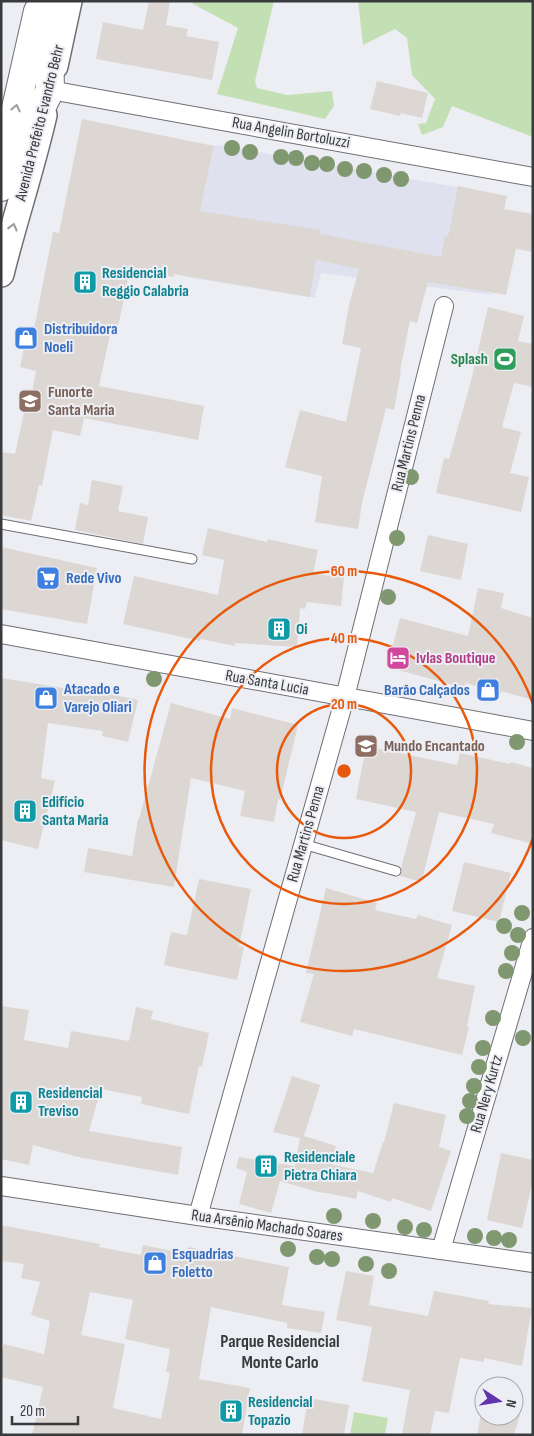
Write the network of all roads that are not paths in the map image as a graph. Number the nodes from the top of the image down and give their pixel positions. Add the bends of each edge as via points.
1 (40, 1) edge
2 (48, 1) edge
3 (69, 1) edge
4 (50, 90) junction
5 (1, 173) edge
6 (533, 177) edge
7 (1, 187) edge
8 (1, 274) edge
9 (444, 306) dead end
10 (1, 524) edge
11 (192, 559) dead end
12 (1, 634) edge
13 (344, 697) junction
14 (533, 731) edge
15 (303, 844) junction
16 (396, 871) dead end
17 (533, 938) edge
18 (1, 1186) edge
19 (198, 1216) junction
20 (441, 1250) junction
21 (533, 1263) edge

5 -> 1 highway, Avenida Prefeito Evandro Behr
2 - 4 highway
3 - 4 main road, Avenida Prefeito Evandro Behr
4 - 6 street, Rua Angelin Bortoluzzi
4 - 7 highway
8 -> 4 main road, Avenida Prefeito Evandro Behr
9 - 13 street, Rua Martins Penna
10 - 11 lane
12 - 13 street, Rua Santa Lucia
13 - 14 street, Rua Santa Lucia
13 - 15 street, Rua Martins Penna
15 - 16 lane
15 - 19 street, Rua Martins Penna
17 - 20 street, Rua Nery Kurtz
18 - 19 street, Rua Arsênio Machado Soares
19 - 20 street, Rua Arsênio Machado Soares
20 - 21 street, Rua Arsênio Machado Soares

